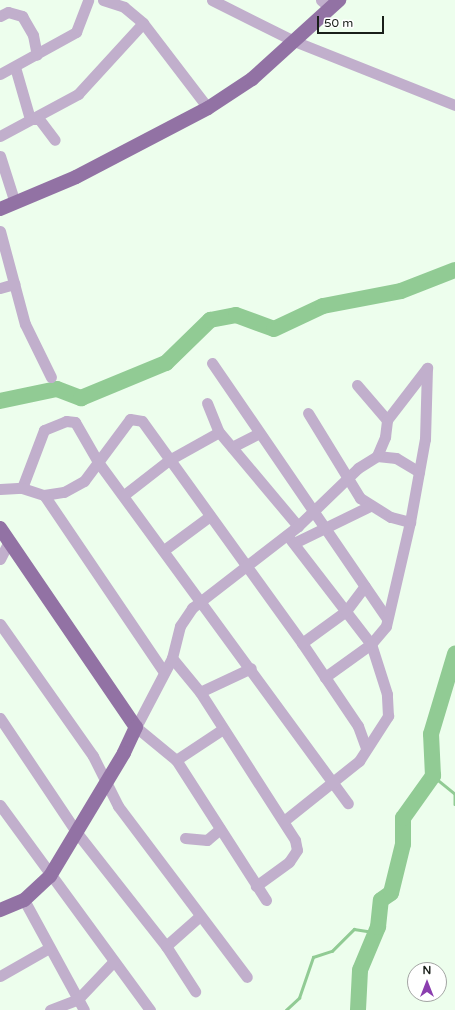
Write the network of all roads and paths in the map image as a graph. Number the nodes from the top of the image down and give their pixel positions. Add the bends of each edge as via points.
1 (88, 0) edge
2 (103, 0) edge
3 (212, 0) edge
4 (330, 2) edge
5 (0, 16) edge
6 (143, 23) junction
7 (294, 41) junction
8 (37, 55) junction
9 (15, 67) junction
10 (0, 74) edge
11 (455, 105) edge
12 (208, 108) junction
13 (30, 119) junction
14 (0, 136) edge
15 (55, 140) dead end
16 (0, 156) edge
17 (15, 203) junction
18 (0, 209) edge
19 (0, 231) edge
20 (14, 284) junction
21 (0, 288) edge
22 (212, 363) dead end
23 (51, 377) dead end
24 (357, 385) dead end
25 (207, 403) dead end
26 (308, 413) dead end
27 (387, 420) junction
28 (219, 432) junction
29 (259, 433) junction
30 (232, 447) junction
31 (377, 456) junction
32 (169, 460) junction
33 (98, 462) junction
34 (419, 472) junction
35 (349, 477) junction
36 (22, 488) junction
37 (0, 489) edge
38 (44, 495) junction
39 (124, 495) junction
40 (370, 506) junction
41 (313, 512) junction
42 (210, 516) junction
43 (410, 522) junction
44 (298, 526) junction
45 (0, 528) edge
46 (325, 529) junction
47 (290, 539) junction
48 (8, 543) junction
49 (164, 550) junction
50 (0, 559) edge
51 (246, 566) junction
52 (365, 586) junction
53 (202, 600) junction
54 (346, 611) junction
55 (386, 617) junction
56 (0, 624) edge
57 (302, 643) junction
58 (371, 644) junction
59 (172, 658) junction
60 (251, 668) junction
61 (164, 672) junction
62 (325, 677) junction
63 (200, 692) junction
64 (0, 718) edge
65 (136, 727) junction
66 (224, 729) junction
67 (366, 748) junction
68 (176, 760) junction
69 (106, 782) junction
70 (335, 784) junction
71 (348, 803) dead end
72 (0, 805) edge
73 (285, 820) junction
74 (220, 830) junction
75 (77, 833) junction
76 (185, 838) dead end
77 (50, 876) junction
78 (256, 886) junction
79 (24, 900) junction
80 (266, 900) dead end
81 (0, 910) edge
82 (200, 916) junction
83 (166, 946) junction
84 (49, 948) junction
85 (114, 961) junction
86 (0, 976) edge
87 (247, 977) dead end
88 (195, 991) dead end
89 (78, 999) junction
90 (50, 1010) edge
91 (84, 1010) edge
92 (150, 1010) edge

1 - 8 street via 76,32
2 - 6 street via 124,7
3 - 7 street
4 - 7 main road
5 - 8 street via 16,12 33,35
6 - 12 street
6 - 13 street via 78,94
7 - 11 street
7 - 12 main road via 252,79
8 - 9 street
9 - 10 street
9 - 13 street
12 - 17 main road via 76,178
13 - 14 street
13 - 15 street via 39,119
16 - 17 street
17 - 18 main road
19 - 20 street
20 - 21 street
20 - 23 street via 25,324
22 - 29 street
24 - 27 street
25 - 28 street
26 - 35 street
27 - 31 street via 386,437
27 - 34 street via 427,368 425,440
28 - 30 street
28 - 32 street
29 - 30 street
29 - 41 street
30 - 44 street
31 - 34 street via 396,458
31 - 35 street
32 - 33 street via 142,421 135,418 122,427
32 - 39 street
32 - 42 street
33 - 36 street via 75,422 66,421 44,430
33 - 38 street via 84,481 64,492
33 - 39 street
34 - 43 street
35 - 40 street via 360,498
35 - 41 street
36 - 37 street
36 - 38 street
38 - 61 street
39 - 49 street
40 - 43 street
40 - 46 street
41 - 44 street
41 - 46 street
42 - 49 street
42 - 51 street
43 - 55 street
44 - 47 street
45 - 48 main road
46 - 47 street
46 - 52 street
47 - 51 street
47 - 54 street
48 - 50 street
48 - 65 main road
49 - 53 street
51 - 53 street
51 - 57 street
52 - 54 street
52 - 55 street
53 - 59 street via 180,626
53 - 60 street
54 - 57 street
54 - 58 street
55 - 58 street via 386,626
56 - 69 street via 93,756
57 - 62 street
58 - 62 street
58 - 67 street via 387,694 388,716
59 - 61 street
59 - 63 street
60 - 63 street
60 - 70 street
61 - 65 street
62 - 67 street via 358,726
63 - 66 street
64 - 75 street
65 - 68 street
65 - 69 main road
66 - 68 street
66 - 73 street
67 - 70 street via 359,761
68 - 74 street
69 - 75 main road
69 - 82 street via 118,806
70 - 71 street
70 - 73 street
72 - 77 street
73 - 78 street via 297,850 289,862
74 - 76 street via 207,840
74 - 78 street
75 - 77 main road
75 - 83 street
77 - 79 main road
77 - 85 street
78 - 80 street
79 - 81 main road
79 - 84 street
82 - 83 street
82 - 87 street
83 - 88 street
84 - 86 street
84 - 89 street
85 - 89 street
85 - 92 street
89 - 90 street
89 - 91 street

